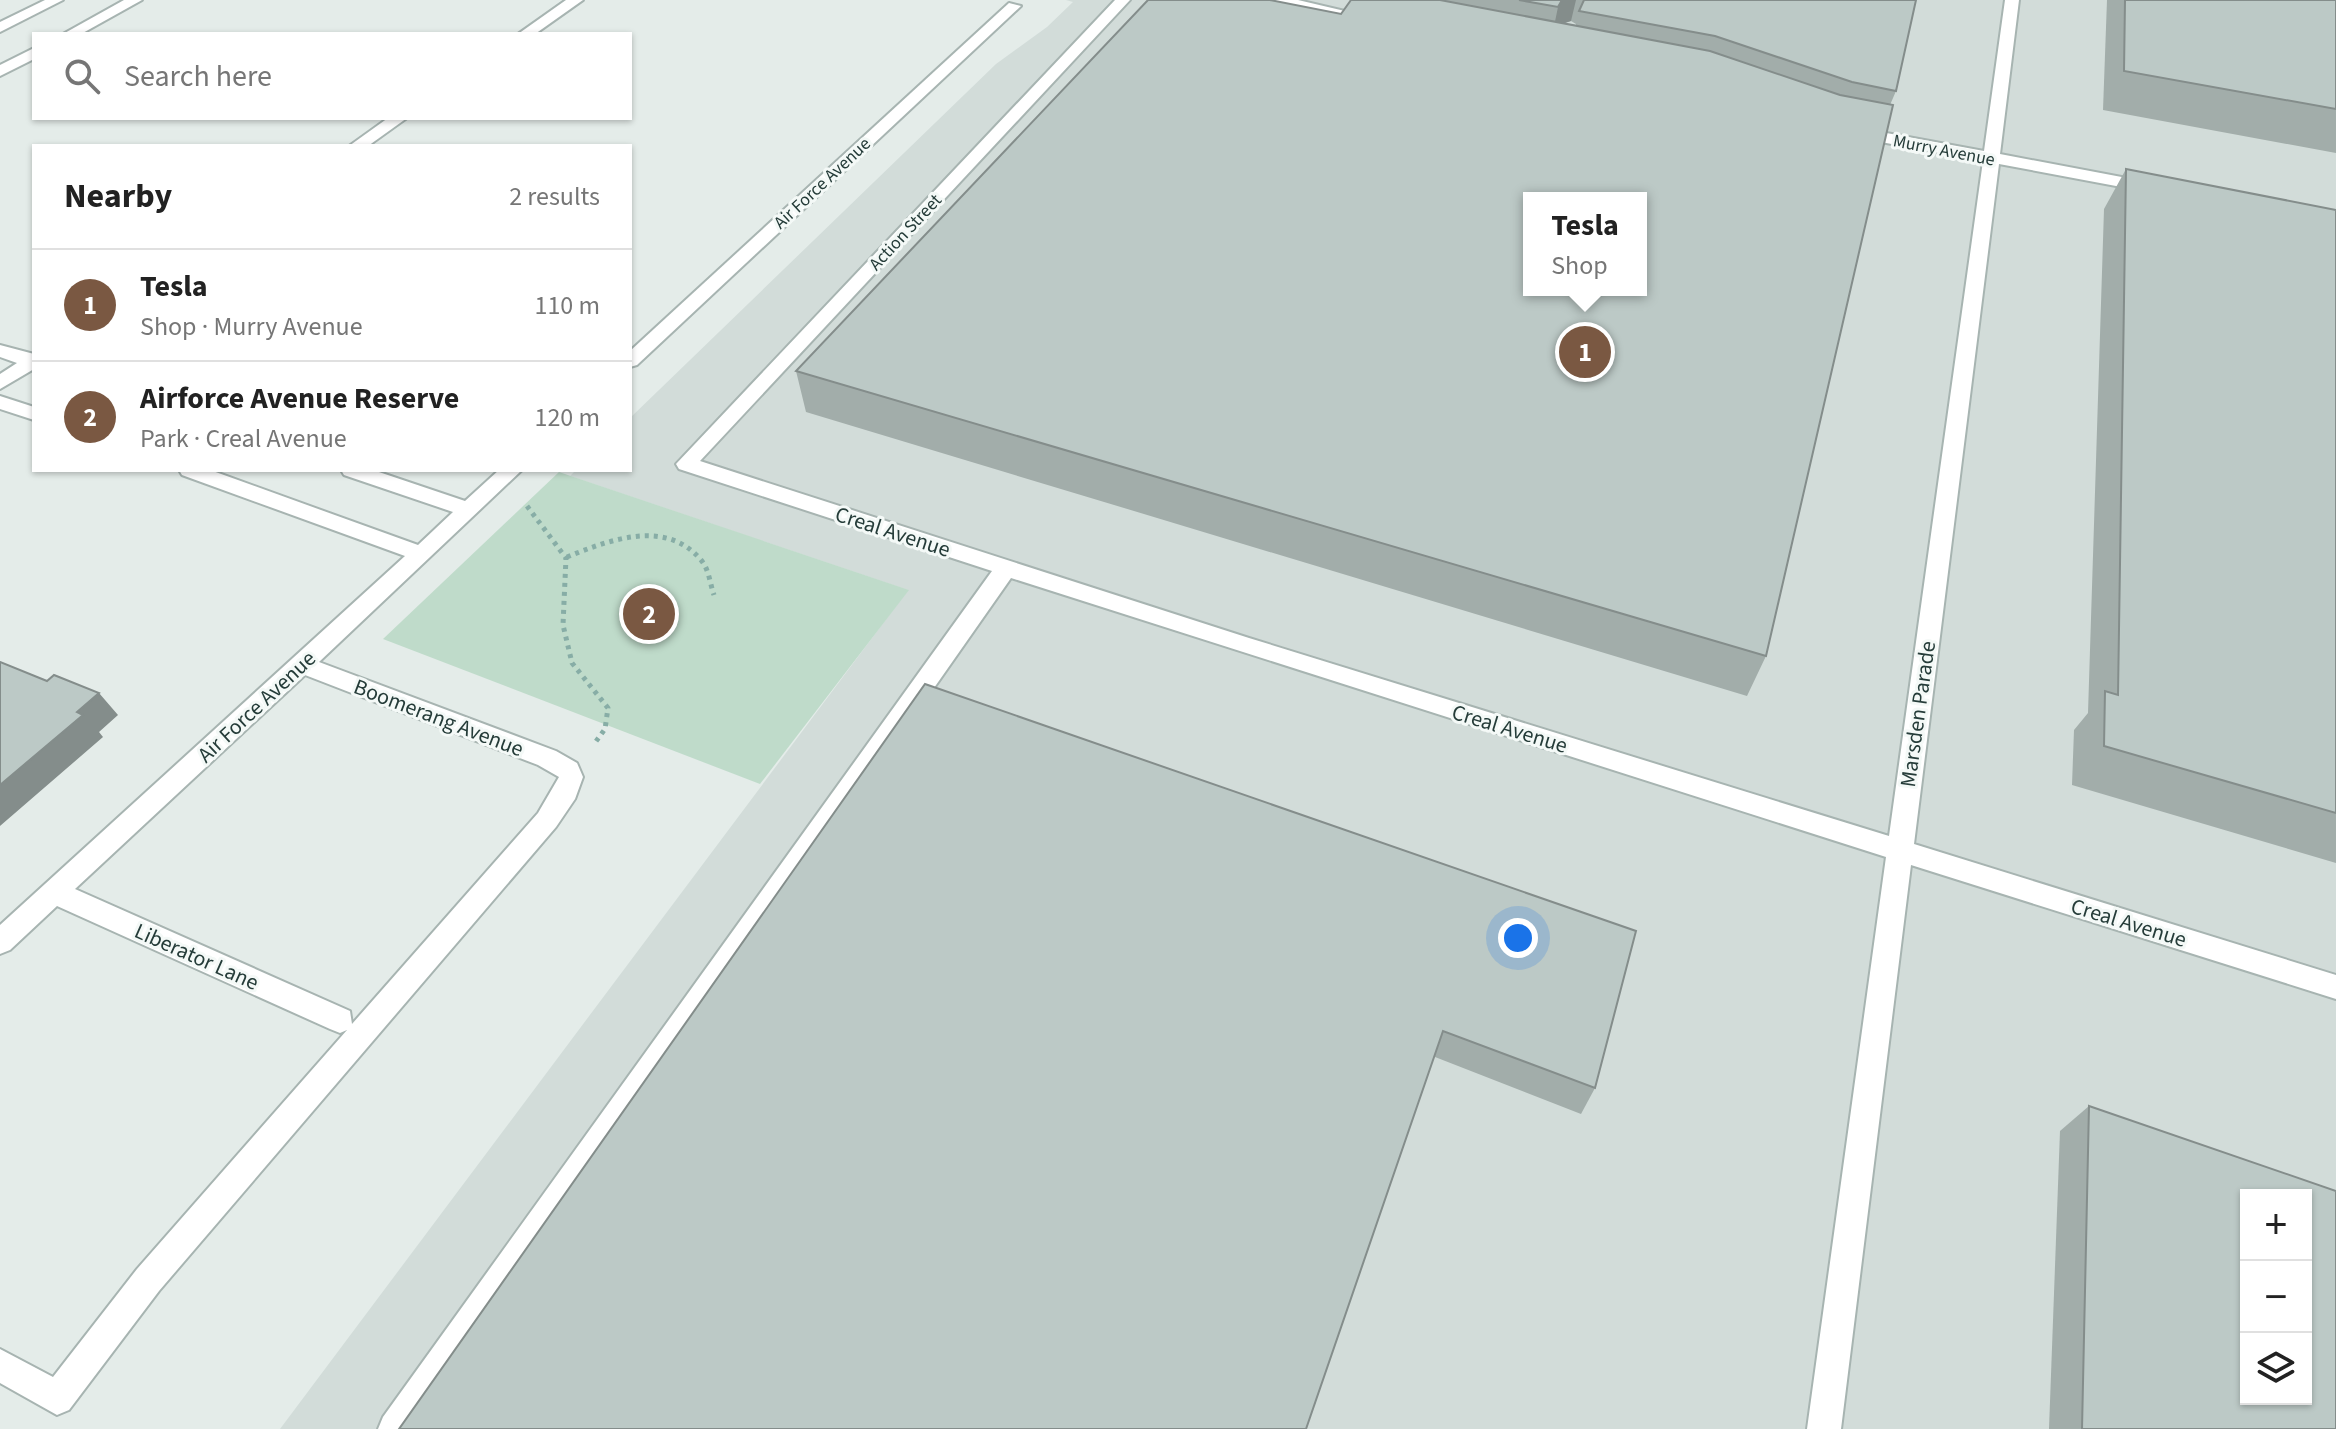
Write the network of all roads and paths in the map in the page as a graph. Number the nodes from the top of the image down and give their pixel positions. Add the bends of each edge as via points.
1 (56, 0) edge
2 (135, 0) edge
3 (576, 0) edge
4 (1123, 0) edge
5 (1276, 0) edge
6 (2012, 0) edge
7 (1014, 6) dead end
8 (1391, 23) edge
9 (0, 28) edge
10 (74, 32) edge
11 (528, 32) edge
12 (32, 54) edge
13 (0, 71) edge
14 (396, 120) edge
15 (1832, 128) edge
16 (360, 144) edge
17 (1991, 160) junction
18 (2163, 189) edge
19 (0, 351) edge
20 (632, 359) edge
21 (32, 361) edge
22 (32, 362) edge
23 (0, 383) edge
24 (0, 402) edge
25 (32, 413) edge
26 (686, 464) joint
27 (195, 472) edge
28 (357, 472) edge
29 (510, 472) edge
30 (525, 504) dead end
31 (469, 510) junction
32 (421, 554) junction
33 (566, 558) junction
34 (1006, 568) junction
35 (714, 595) dead end
36 (301, 664) junction
37 (569, 774) junction
38 (1899, 850) junction
39 (54, 892) junction
40 (0, 942) edge
41 (2336, 987) edge
42 (340, 1020) dead end
43 (0, 1365) edge
44 (395, 1429) edge
45 (1824, 1429) edge

1 - 9 street
2 - 10 street
3 - 11 street
4 - 26 street, Action Street
5 - 8 street
6 - 17 street, Marsden Parade
7 - 20 street, Air Force Avenue
12 - 13 street
14 - 16 street
15 - 17 street, Murry Avenue
17 - 18 street, Murry Avenue
17 - 38 street, Marsden Parade
19 - 21 street
22 - 23 street
24 - 25 street
26 - 34 street, Creal Avenue
27 - 32 street
28 - 31 street
29 - 31 street, Air Force Avenue
30 - 33 path
31 - 32 street, Air Force Avenue
32 - 36 street, Air Force Avenue
33 - 35 path via 611,539 651,534 682,544 702,561
33 - 37 path via 560,600 572,663 612,716
34 - 38 street, Creal Avenue
34 - 44 street
36 - 37 street, Boomerang Avenue via 547,758
36 - 39 street, Air Force Avenue
37 - 43 street via 566,792 547,820 148,1280 57,1398
38 - 41 street, Creal Avenue
38 - 45 street, Marsden Parade
39 - 40 street, Air Force Avenue
39 - 42 street, Liberator Lane

